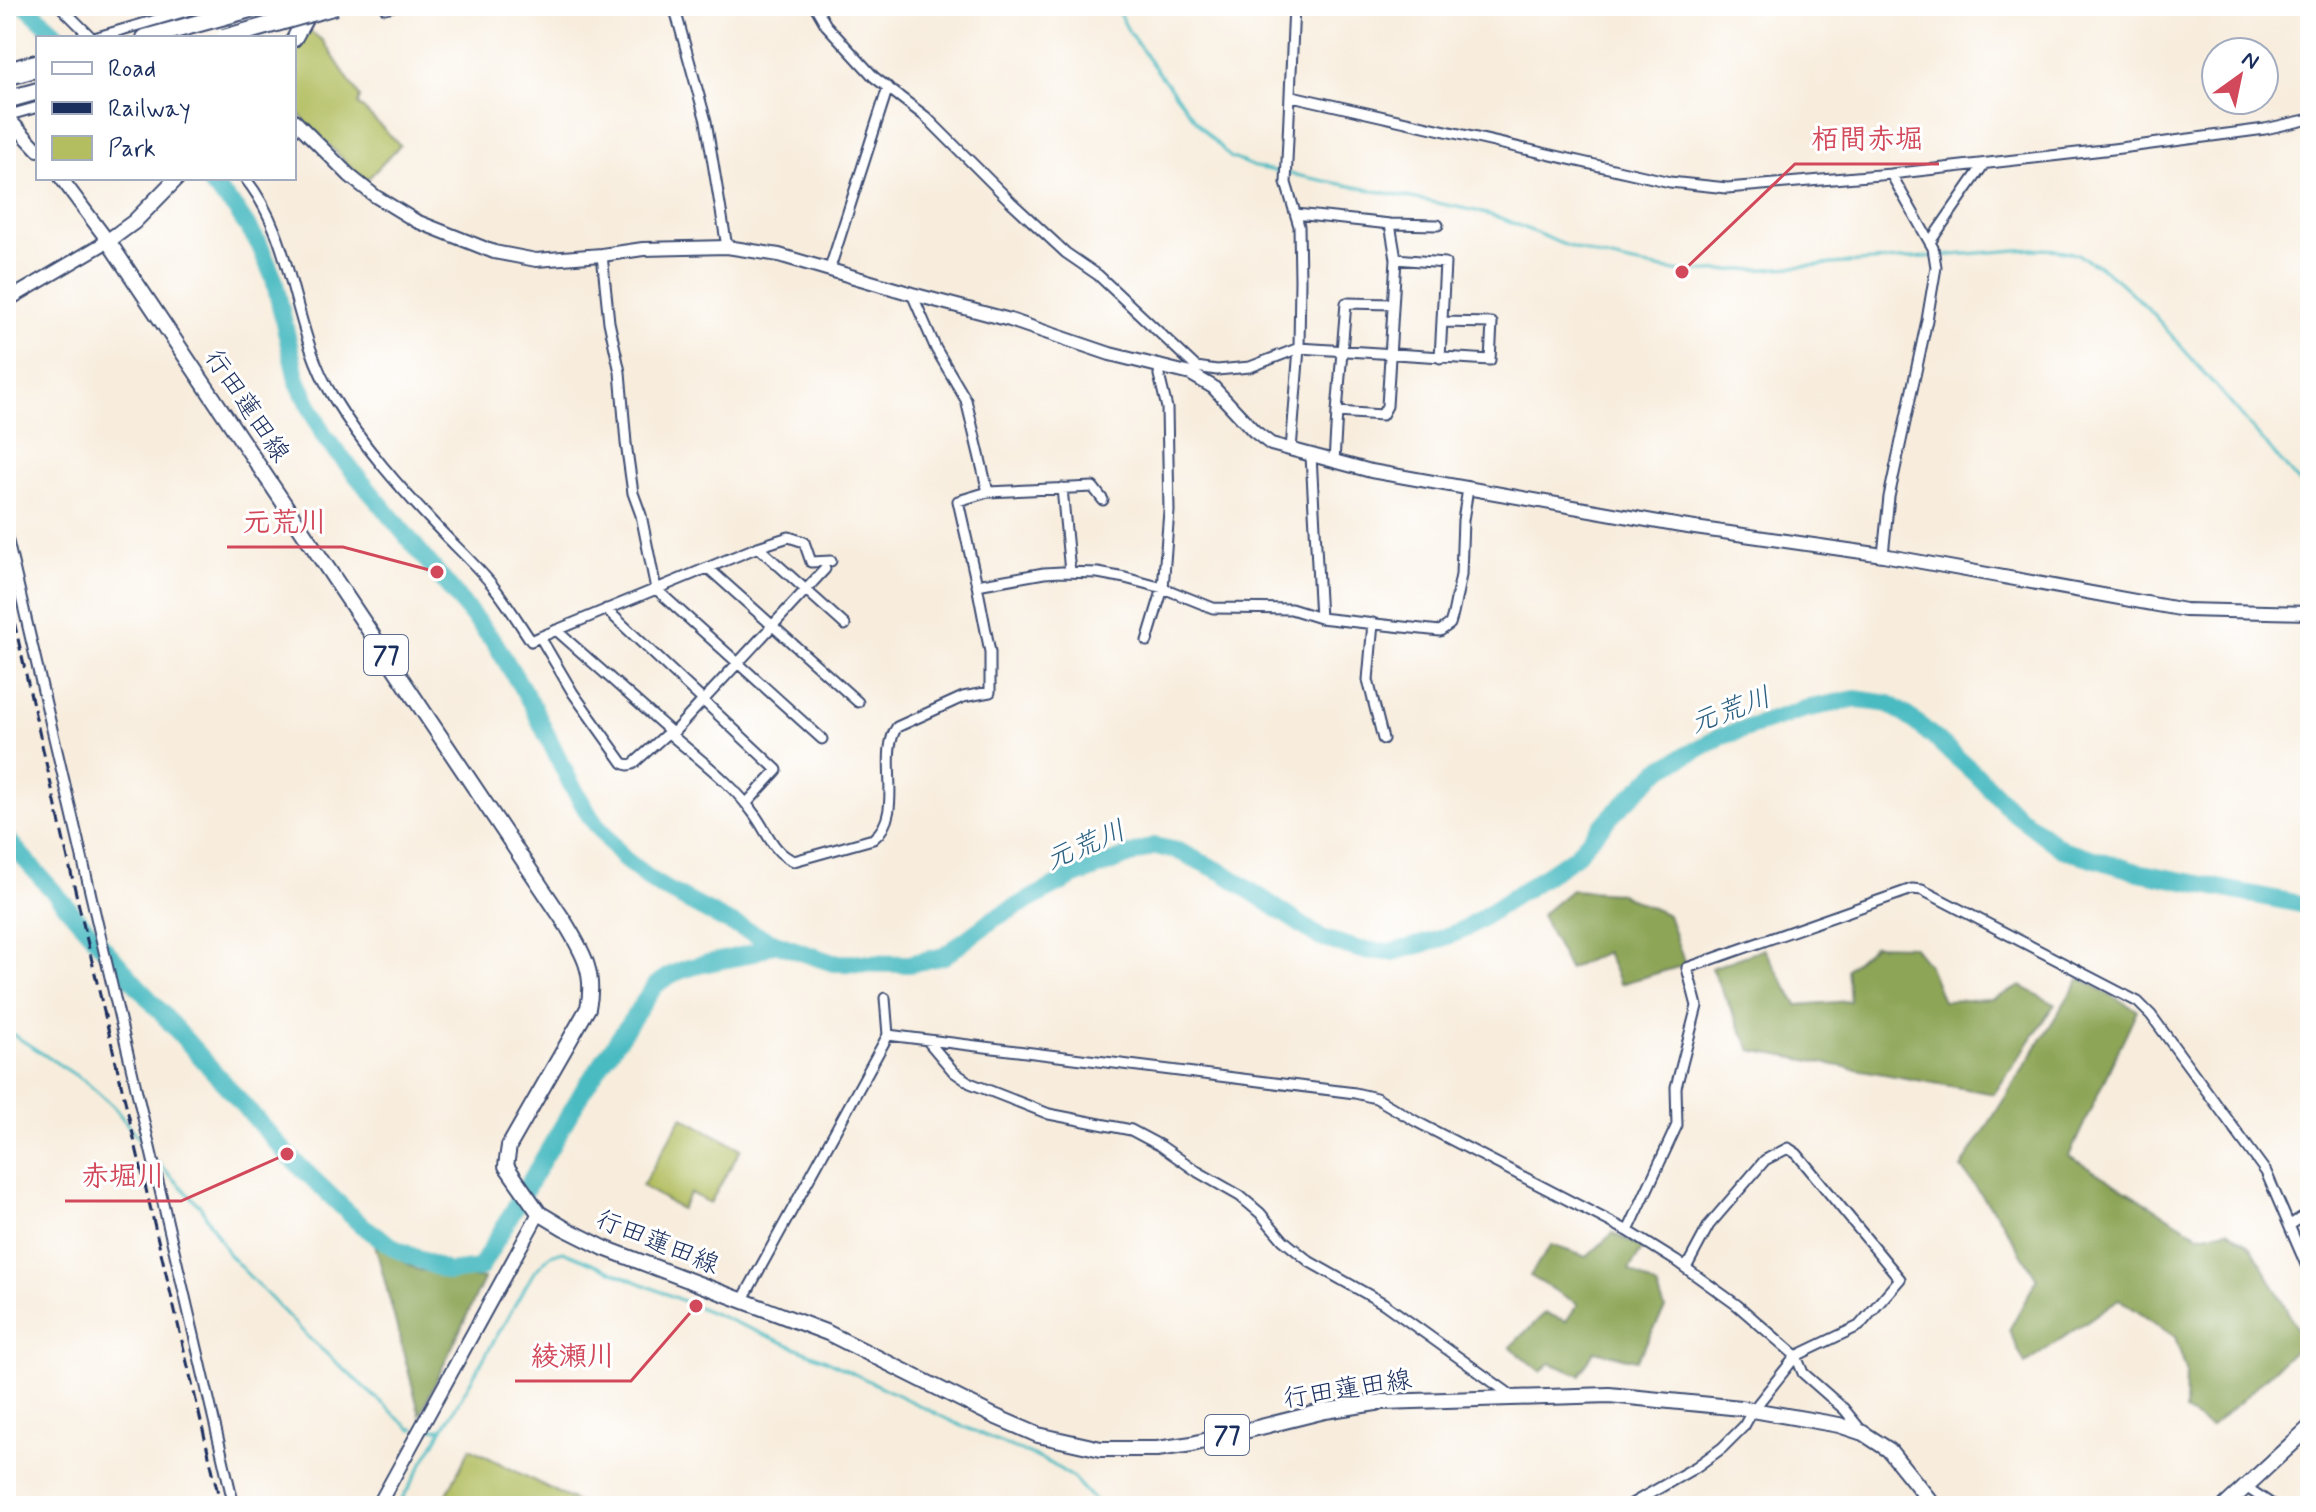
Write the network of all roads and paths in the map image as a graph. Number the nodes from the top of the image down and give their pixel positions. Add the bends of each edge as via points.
1 (60, 6) edge
2 (204, 6) edge
3 (261, 6) edge
4 (312, 6) edge
5 (336, 6) edge
6 (385, 6) edge
7 (394, 6) edge
8 (674, 6) edge
9 (815, 6) edge
10 (1294, 6) edge
11 (91, 36) edge
12 (100, 36) edge
13 (152, 36) edge
14 (231, 36) edge
15 (295, 36) edge
16 (35, 64) edge
17 (6, 68) edge
18 (6, 77) edge
19 (888, 87) junction
20 (36, 92) edge
21 (1292, 96) junction
22 (6, 100) edge
23 (36, 108) edge
24 (6, 116) edge
25 (2310, 119) edge
26 (296, 122) edge
27 (36, 148) edge
28 (1984, 164) junction
29 (1891, 174) junction
30 (62, 180) edge
31 (175, 180) edge
32 (246, 180) edge
33 (1296, 214) junction
34 (1390, 224) junction
35 (1438, 225) dead end
36 (108, 241) junction
37 (1932, 245) junction
38 (727, 247) junction
39 (602, 255) junction
40 (1396, 259) junction
41 (830, 268) junction
42 (912, 294) junction
43 (6, 301) edge
44 (1393, 304) junction
45 (1442, 322) junction
46 (1299, 348) junction
47 (1342, 352) junction
48 (1390, 352) junction
49 (1440, 358) junction
50 (1160, 365) junction
51 (1193, 370) junction
52 (1337, 412) junction
53 (1291, 450) junction
54 (1311, 456) junction
55 (1334, 462) junction
56 (1062, 488) junction
57 (1468, 489) junction
58 (988, 492) junction
59 (1103, 500) dead end
60 (6, 533) edge
61 (758, 547) junction
62 (1883, 555) junction
63 (708, 568) junction
64 (1070, 572) junction
65 (977, 585) junction
66 (1163, 588) junction
67 (656, 589) junction
68 (805, 590) junction
69 (606, 609) junction
70 (2310, 613) edge
71 (1320, 618) junction
72 (1373, 623) junction
73 (772, 625) junction
74 (845, 625) dead end
75 (556, 630) junction
76 (540, 637) junction
77 (1147, 641) dead end
78 (738, 663) junction
79 (703, 701) junction
80 (858, 702) dead end
81 (671, 733) junction
82 (822, 739) dead end
83 (1383, 739) dead end
84 (746, 804) junction
85 (885, 998) dead end
86 (888, 1035) junction
87 (927, 1040) junction
88 (537, 1210) junction
89 (2310, 1212) edge
90 (2290, 1225) junction
91 (1628, 1231) junction
92 (1686, 1268) junction
93 (2310, 1274) edge
94 (742, 1301) junction
95 (1796, 1356) junction
96 (1515, 1398) junction
97 (1753, 1410) junction
98 (2310, 1427) edge
99 (1863, 1433) junction
100 (2246, 1487) junction
101 (234, 1506) edge
102 (378, 1506) edge
103 (1628, 1506) edge
104 (1934, 1506) edge
105 (2225, 1506) edge
106 (2274, 1506) edge

1 - 11 street
2 - 12 street
3 - 13 highway
4 - 15 main road
5 - 14 highway, bridge
6 - 7 street
8 - 38 street via 706,121
9 - 19 street via 832,32
10 - 21 street
16 - 17 street
16 - 18 highway
19 - 41 street
19 - 51 street via 1066,253 1098,275
20 - 22 highway
21 - 29 street via 1670,182 1727,188
21 - 33 street via 1286,183
23 - 24 street
24 - 27 street
25 - 28 street
26 - 39 street via 375,196 462,241 536,260
28 - 29 street
28 - 37 street
29 - 37 street
30 - 36 street
31 - 36 main road
32 - 76 street via 273,226 316,363 331,394 400,487 493,586 531,641
33 - 34 street
33 - 46 street
34 - 35 street
34 - 40 street
36 - 43 street
36 - 88 main road, 行田蓮田線 / 77 via 581,949 592,990 588,1008 509,1146 506,1166
37 - 62 street via 1936,267 1889,497
38 - 39 street
38 - 41 street
39 - 67 street via 633,493
40 - 44 street
40 - 45 street via 1445,263
41 - 42 street
42 - 50 street
42 - 58 street via 966,400
44 - 47 street via 1346,303
44 - 48 street
45 - 49 street
45 - 49 street via 1492,323 1490,360
46 - 47 street
46 - 51 street via 1250,367
46 - 53 street
47 - 48 street
47 - 52 street
48 - 49 street
48 - 52 street via 1384,413
50 - 51 street
50 - 66 street via 1167,408 1169,511
51 - 53 street via 1263,439
52 - 55 street
53 - 54 street
54 - 55 street
54 - 71 street
55 - 57 street
56 - 58 street
56 - 59 street via 1093,487
56 - 64 street
57 - 62 street
57 - 72 street via 1461,575 1450,624 1440,631
58 - 65 street via 958,501
60 - 101 street
61 - 63 street
61 - 68 street
61 - 68 street via 789,537 804,542 811,562 828,565
62 - 70 street via 2185,610
63 - 67 street
63 - 73 street
64 - 65 street
64 - 66 street
65 - 84 street via 990,652 990,692 963,697 897,727 890,748 887,819 879,835 794,861 777,851
66 - 71 street via 1213,608 1291,609
66 - 77 street
67 - 69 street
67 - 78 street
68 - 73 street
68 - 74 street
69 - 75 street
69 - 79 street
71 - 72 street
72 - 83 street via 1368,680
73 - 78 street
73 - 80 street
75 - 76 street
75 - 81 street
76 - 81 street via 623,763 633,764
78 - 79 street
78 - 82 street
79 - 81 street
79 - 84 street via 777,770
81 - 84 street
85 - 86 street
86 - 87 street
86 - 94 street
87 - 91 street via 1376,1098
87 - 96 street via 970,1083 1049,1114 1131,1130 1161,1146 1240,1196 1293,1250 1383,1303
88 - 94 main road, 行田蓮田線 / 77 via 604,1248
88 - 102 street
89 - 90 street
90 - 91 street via 2266,1172 2138,1002 1912,889 1687,968 1697,1006 1676,1087 1677,1125
90 - 93 street
91 - 92 street
92 - 95 street
92 - 95 street via 1709,1225 1765,1160 1788,1148 1797,1154 1900,1279 1859,1326
94 - 96 main road, 行田蓮田線 / 77 via 828,1333 1038,1435 1101,1449 1192,1444 1382,1402
95 - 97 street
95 - 99 street via 1803,1373
96 - 97 main road, 行田蓮田線 / 77 via 1609,1395
97 - 99 main road, 行田蓮田線 / 77
97 - 103 street via 1722,1448
98 - 100 main road
99 - 104 main road, 行田蓮田線 / 77 via 1895,1457
100 - 105 main road
100 - 106 street

